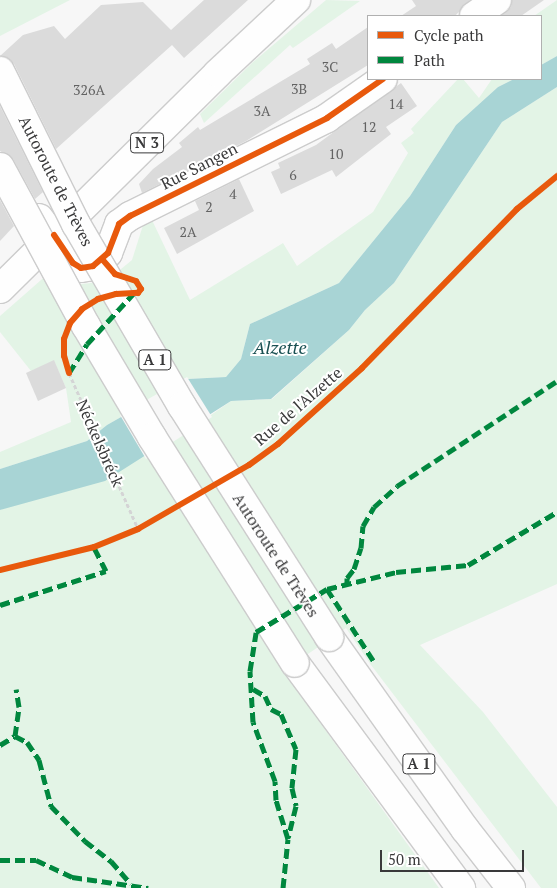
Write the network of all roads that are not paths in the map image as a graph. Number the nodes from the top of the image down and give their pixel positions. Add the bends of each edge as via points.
1 (296, 0) edge
2 (497, 0) edge
3 (475, 15) edge
4 (0, 71) edge
5 (382, 80) edge
6 (0, 167) edge
7 (0, 176) edge
8 (54, 234) junction
9 (0, 288) edge
10 (460, 888) edge
11 (512, 888) edge

1 - 8 main road, N 3
2 - 3 main road
4 - 11 main road, Autoroute de Trèves / A 1, bridge via 76,224 182,406 329,637 465,829
5 - 8 main road, Rue Sangen via 327,118 130,216 119,224 108,252 93,266 81,268 73,263
6 - 10 main road, A 1, bridge via 86,326 152,437 295,663
7 - 8 main road, Rue Sangen
8 - 9 main road, N 3

